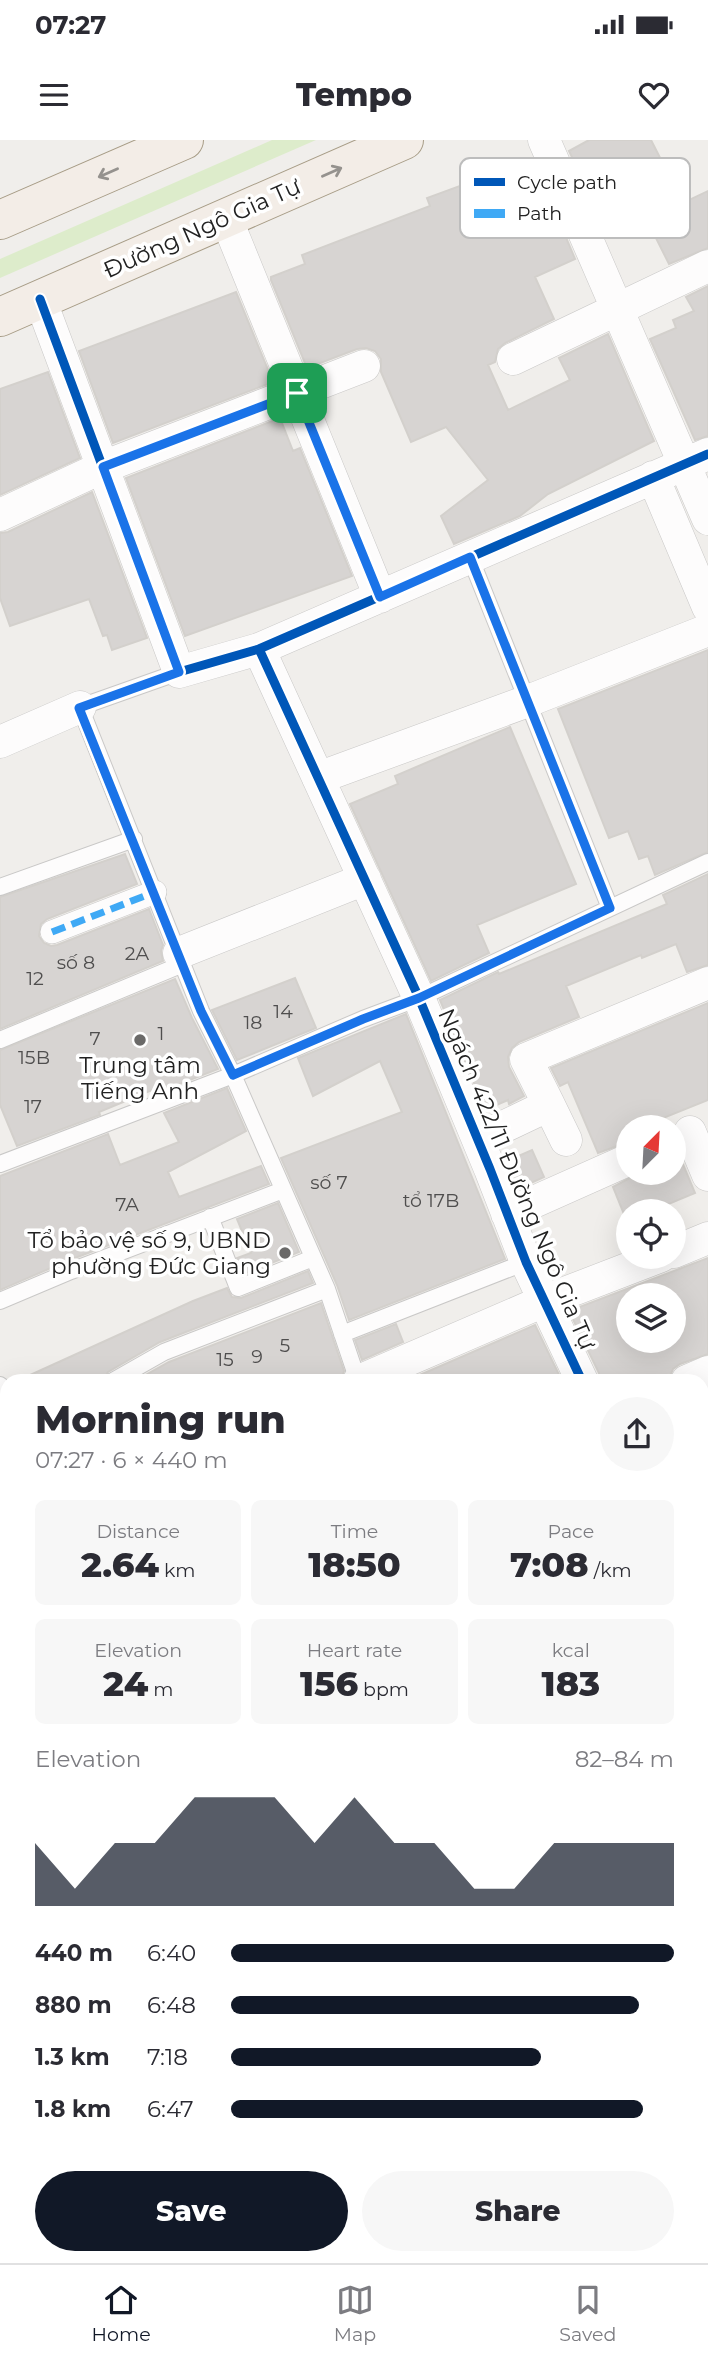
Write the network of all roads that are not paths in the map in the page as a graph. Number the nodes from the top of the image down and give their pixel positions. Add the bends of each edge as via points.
1 (184, 140) edge
2 (404, 140) edge
3 (544, 140) edge
4 (552, 158) edge
5 (226, 218) junction
6 (0, 220) edge
7 (586, 238) edge
8 (708, 266) edge
9 (40, 299) junction
10 (617, 310) junction
11 (0, 317) edge
12 (513, 359) dead end
13 (364, 366) dead end
14 (297, 393) junction
15 (696, 459) edge
16 (103, 467) junction
17 (653, 477) junction
18 (0, 515) edge
19 (708, 519) edge
20 (470, 557) junction
21 (380, 597) junction
22 (708, 607) edge
23 (708, 630) edge
24 (259, 649) junction
25 (179, 672) junction
26 (528, 702) junction
27 (79, 708) junction
28 (0, 743) edge
29 (318, 778) junction
30 (134, 839) junction
31 (708, 862) edge
32 (365, 879) junction
33 (0, 887) edge
34 (155, 892) junction
35 (610, 908) junction
36 (52, 932) dead end
37 (181, 958) junction
38 (708, 983) edge
39 (419, 998) junction
40 (0, 1040) edge
41 (233, 1075) junction
42 (549, 1105) junction
43 (691, 1132) edge
44 (478, 1139) junction
45 (566, 1140) dead end
46 (0, 1164) edge
47 (616, 1165) edge
48 (708, 1175) edge
49 (283, 1190) junction
50 (507, 1214) junction
51 (211, 1217) junction
52 (708, 1238) edge
53 (686, 1247) edge
54 (313, 1258) junction
55 (526, 1262) junction
56 (627, 1269) edge
57 (327, 1289) junction
58 (0, 1301) edge
59 (544, 1301) junction
60 (342, 1334) junction
61 (125, 1374) edge
62 (356, 1374) edge
63 (375, 1374) edge
64 (579, 1374) edge

1 -> 6 main road
5 -> 2 main road, Đường Ngô Gia Tự
3 - 4 street
5 - 9 main road, Đường Ngô Gia Tự
5 - 14 street
7 - 10 street
8 - 10 street
9 - 11 main road, Đường Ngô Gia Tự
9 - 16 street
10 - 12 street
10 - 15 street
13 - 14 street
14 - 16 street
14 - 21 street
15 - 17 street
15 - 19 street
16 - 18 street
16 - 25 street
17 - 20 street
17 - 22 street
20 - 21 street
20 - 26 lane
21 - 24 street
23 - 26 street
24 - 25 street
24 - 29 street, Ngách 422/11 Đường Ngô Gia Tự
25 - 27 lane
26 - 29 street
26 - 35 lane
27 - 28 street
27 - 30 lane
29 - 32 street, Ngách 422/11 Đường Ngô Gia Tự
30 - 33 lane
30 - 34 lane
31 - 35 lane
32 - 37 street
32 - 39 street, Ngách 422/11 Đường Ngô Gia Tự
34 - 36 street
34 - 37 lane
35 - 39 lane
37 - 40 lane
37 - 41 lane
38 - 42 street via 526,1059
39 - 41 lane
39 - 44 street, Ngách 422/11 Đường Ngô Gia Tự
41 - 46 lane
41 - 49 lane
42 - 44 street
42 - 45 street
43 - 48 street
44 - 50 street, Ngách 422/11 Đường Ngô Gia Tự
47 - 50 street
49 - 51 lane
49 - 54 lane
50 - 55 street, Ngách 422/11 Đường Ngô Gia Tự
51 - 54 lane via 238,1288
51 - 58 lane
52 - 53 street
54 - 57 lane
55 - 59 street, Ngách 422/11 Đường Ngô Gia Tự
55 - 60 lane
56 - 59 street
57 - 60 lane
57 - 61 lane via 164,1352
59 - 63 street
59 - 64 street, Ngách 422/11 Đường Ngô Gia Tự
60 - 62 lane

